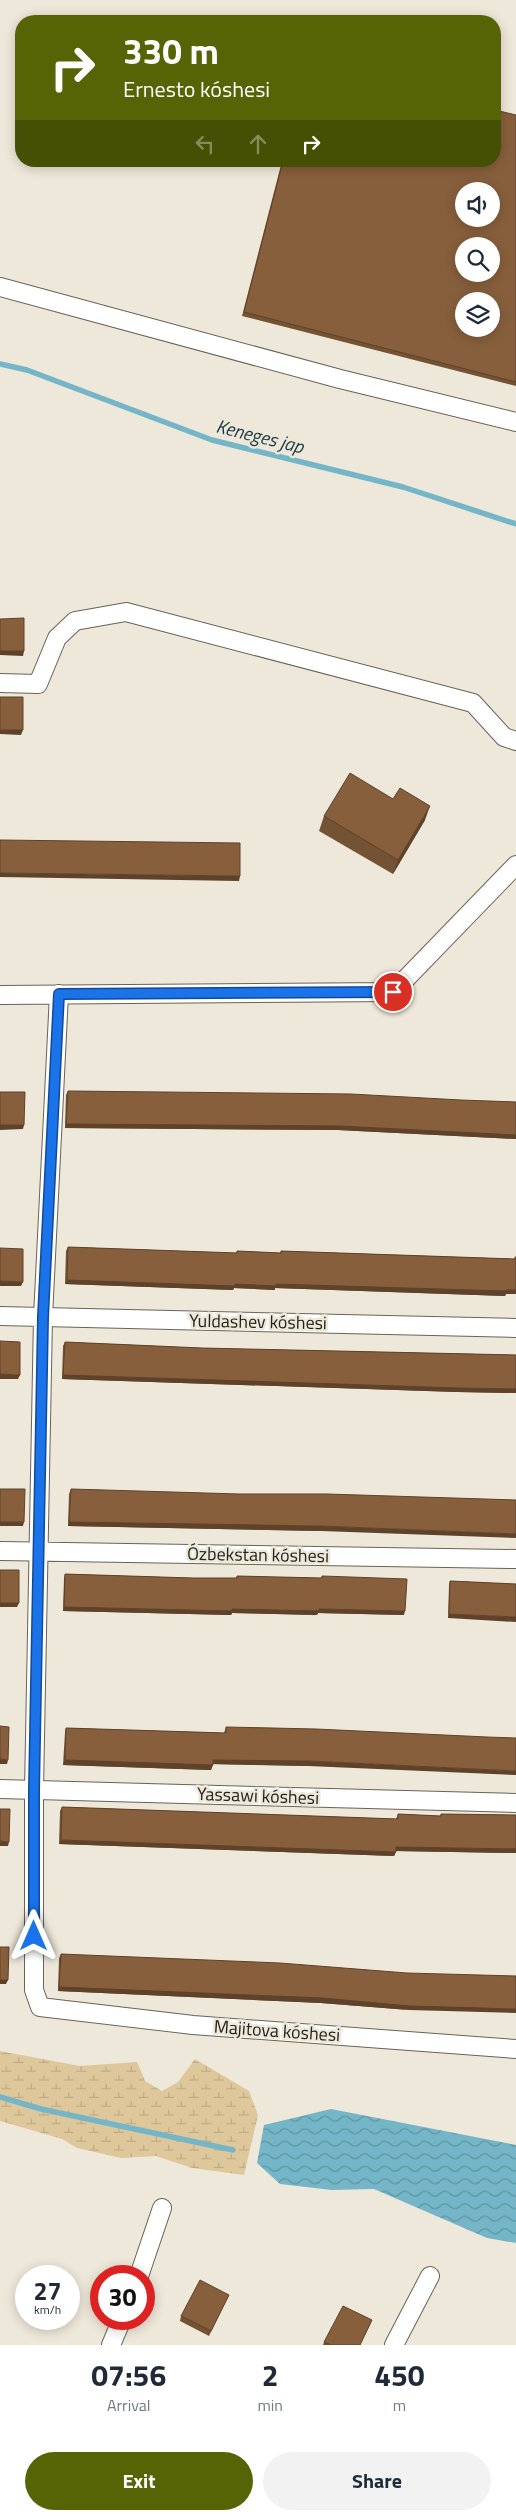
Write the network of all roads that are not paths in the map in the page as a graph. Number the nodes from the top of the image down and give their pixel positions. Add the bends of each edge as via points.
1 (0, 287) edge
2 (516, 422) edge
3 (0, 683) edge
4 (516, 740) edge
5 (516, 865) edge
6 (59, 994) junction
7 (0, 995) edge
8 (0, 1316) edge
9 (43, 1317) junction
10 (516, 1328) edge
11 (0, 1551) edge
12 (38, 1551) junction
13 (516, 1559) edge
14 (0, 1789) edge
15 (34, 1790) junction
16 (516, 1803) edge
17 (516, 2048) edge
18 (162, 2208) dead end
19 (143, 2265) edge
20 (430, 2276) dead end
21 (117, 2330) edge
22 (111, 2345) edge
23 (394, 2345) edge

1 - 2 street via 340,379
3 - 4 street via 38,684 57,638 75,621 126,612 472,703 504,737
5 - 6 street via 393,992
6 - 7 street
6 - 9 street
8 - 9 street, Yuldashev kóshesi
9 - 10 street, Yuldashev kóshesi
9 - 12 street
11 - 12 street, Ózbekstan kóshesi
12 - 13 street, Ózbekstan kóshesi
12 - 15 street
14 - 15 street, Yassawi kóshesi
15 - 16 street, Yassawi kóshesi
15 - 17 street, Majitova kóshesi via 34,1990 40,2007 193,2026
18 - 19 street
20 - 23 street
21 - 22 street

